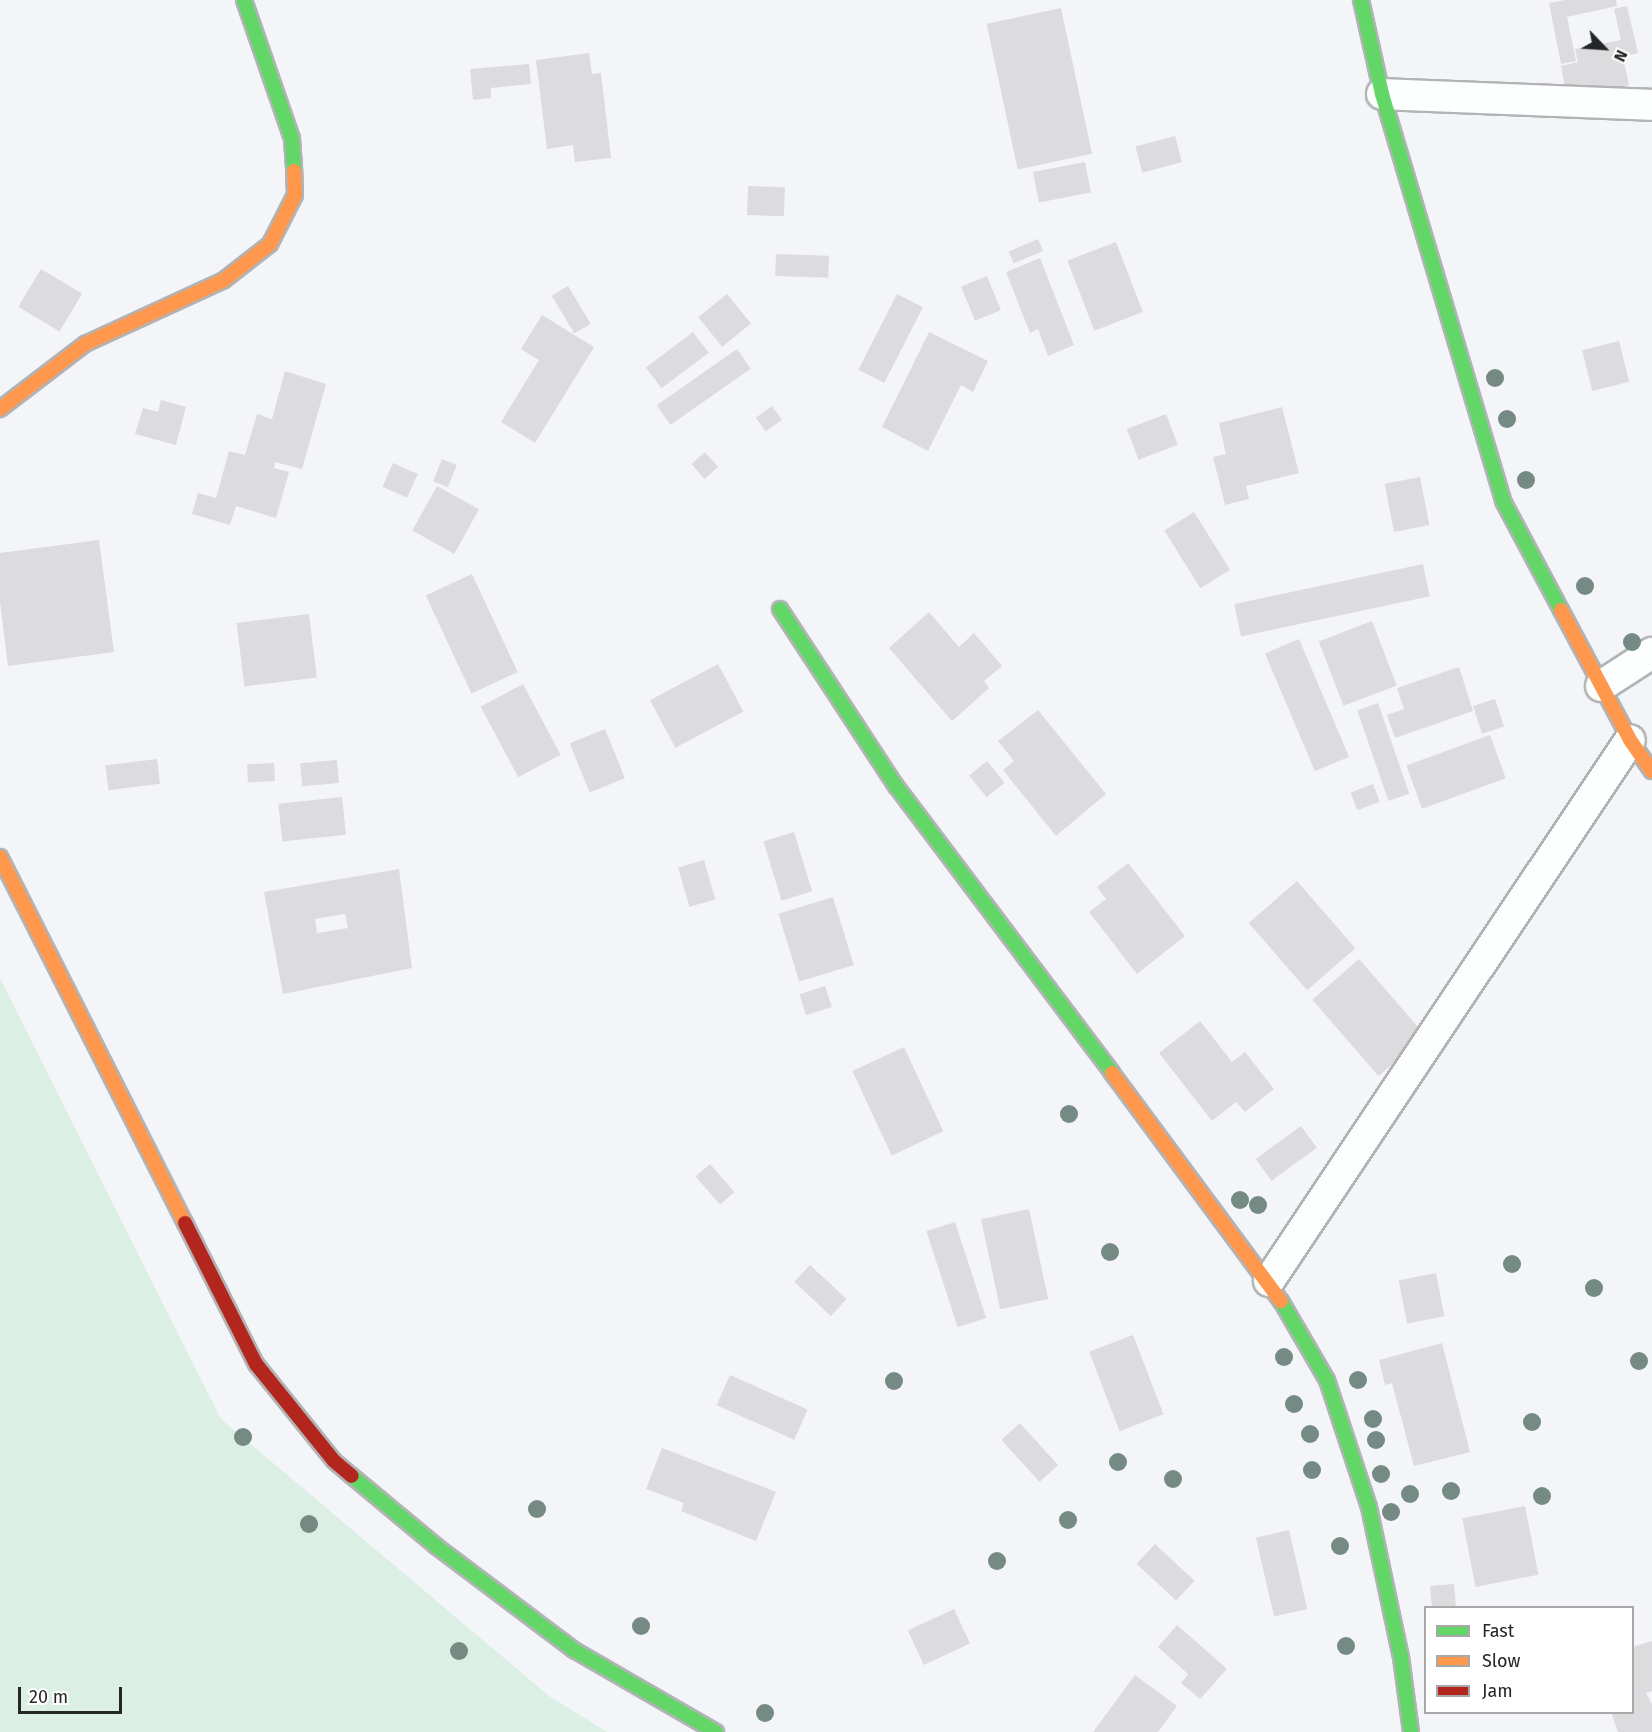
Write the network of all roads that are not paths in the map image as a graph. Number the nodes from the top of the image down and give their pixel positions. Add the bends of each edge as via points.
1 (244, 0) edge
2 (1361, 0) edge
3 (1382, 94) junction
4 (1652, 105) edge
5 (0, 409) edge
6 (780, 609) dead end
7 (1652, 653) edge
8 (1601, 686) junction
9 (1630, 740) junction
10 (1652, 771) edge
11 (0, 857) edge
12 (1269, 1281) junction
13 (716, 1732) edge
14 (1411, 1732) edge

1 - 5 street via 292,139 295,195 270,244 224,280 85,344
2 - 3 street
3 - 4 street
3 - 8 street via 1503,501
6 - 12 street via 896,786
7 - 8 street
8 - 9 street
9 - 10 street
9 - 12 street
11 - 13 street via 256,1364 334,1461 436,1546 574,1650
12 - 14 street via 1327,1380 1369,1507 1401,1657

